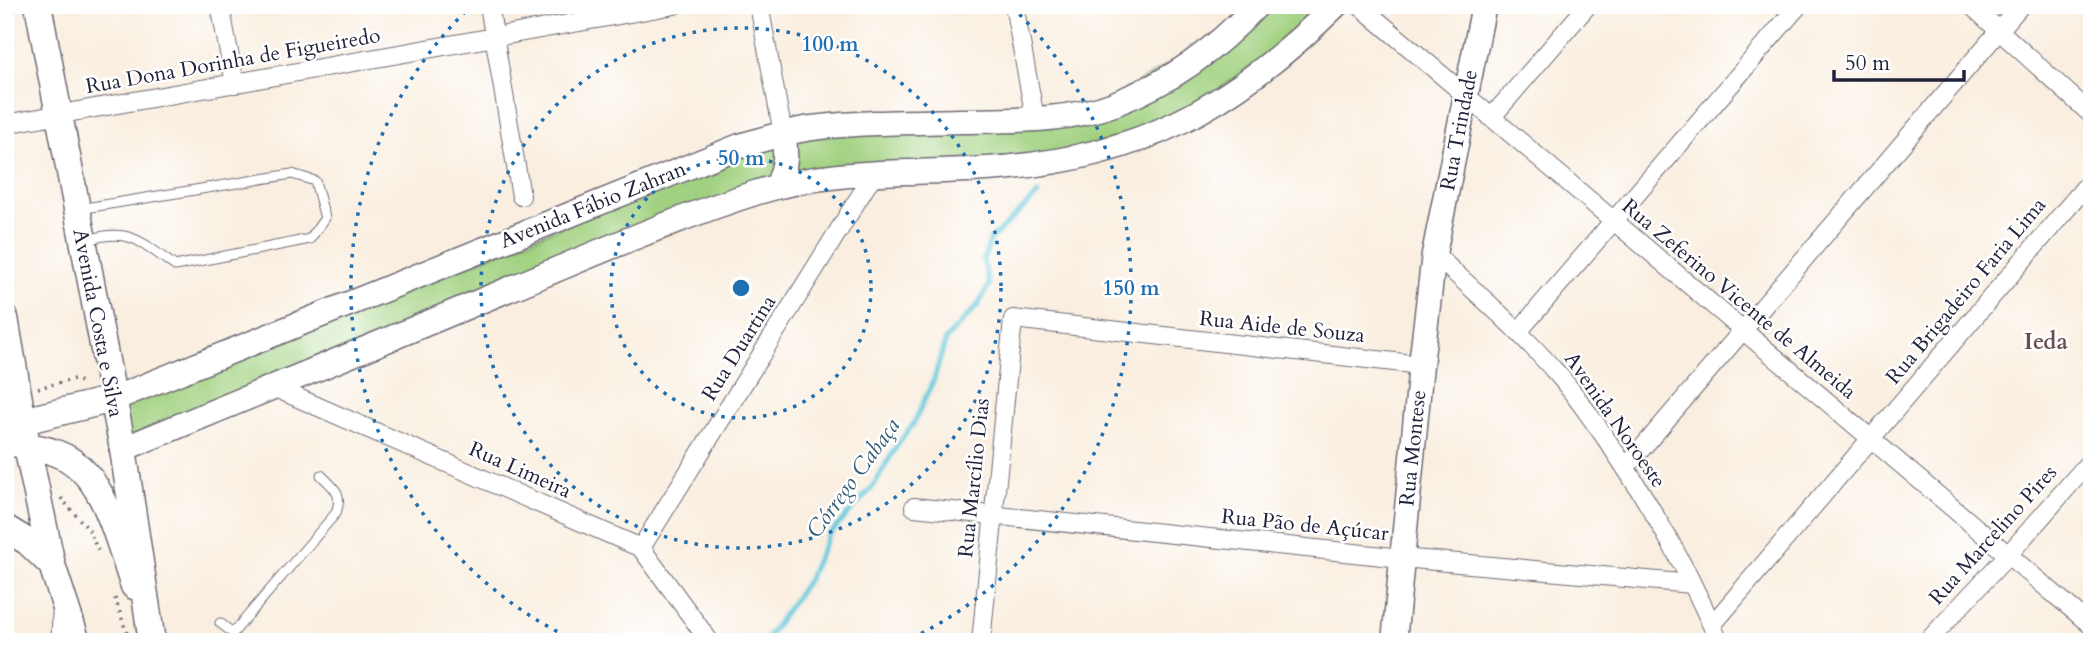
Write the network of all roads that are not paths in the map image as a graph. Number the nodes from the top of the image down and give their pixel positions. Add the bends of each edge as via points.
1 (38, 5) edge
2 (220, 5) edge
3 (489, 5) edge
4 (675, 5) edge
5 (759, 5) edge
6 (1014, 5) edge
7 (1257, 5) edge
8 (1336, 5) edge
9 (1359, 5) edge
10 (1484, 5) edge
11 (1588, 5) edge
12 (1799, 5) edge
13 (1971, 5) edge
14 (2021, 5) edge
15 (2000, 30) junction
16 (495, 37) junction
17 (235, 84) junction
18 (1465, 96) junction
19 (60, 115) junction
20 (2092, 115) edge
21 (1035, 118) junction
22 (1491, 118) junction
23 (5, 124) edge
24 (783, 134) junction
25 (875, 172) junction
26 (2092, 179) edge
27 (777, 186) junction
28 (521, 196) dead end
29 (77, 210) junction
30 (1613, 222) junction
31 (82, 241) junction
32 (1434, 254) junction
33 (5, 318) edge
34 (1013, 319) joint
35 (1742, 331) junction
36 (1518, 332) junction
37 (1421, 365) junction
38 (273, 387) junction
39 (113, 399) junction
40 (15, 433) edge
41 (1871, 439) junction
42 (122, 449) junction
43 (2092, 458) edge
44 (1626, 467) junction
45 (321, 475) dead end
46 (914, 507) dead end
47 (993, 516) junction
48 (5, 528) edge
49 (641, 548) junction
50 (2008, 555) junction
51 (1402, 558) junction
52 (54, 572) junction
53 (1692, 584) junction
54 (220, 622) dead end
55 (2092, 626) edge
56 (1715, 633) edge
57 (144, 638) edge
58 (57, 642) edge
59 (77, 642) edge
60 (710, 642) edge
61 (981, 642) edge
62 (1394, 642) edge
63 (1927, 642) edge

1 - 19 main road, Avenida Costa e Silva
2 - 17 street
3 - 16 street
4 - 16 street, Rua Dona Dorinha de Figueiredo
5 - 24 street
6 - 21 street
7 - 21 main road, Avenida Fábio Zahran via 1226,38 1174,76 1113,104
8 - 25 main road via 1296,44 1222,100 1140,140 1066,161 989,169
9 - 18 street, Rua Zeferino Vicente de Almeida
10 - 18 main road, Rua Trindade
11 - 22 street
12 - 30 street
13 - 15 street
14 - 15 street
15 - 20 street
15 - 35 street
16 - 17 street, Rua Dona Dorinha de Figueiredo
16 - 28 street
17 - 19 street, Rua Dona Dorinha de Figueiredo
18 - 22 street, Rua Zeferino Vicente de Almeida
18 - 32 main road, Rua Trindade
19 - 23 street, Rua Dona Dorinha de Figueiredo
19 - 29 main road, Avenida Costa e Silva
21 - 24 main road, Avenida Fábio Zahran via 881,123
22 - 30 street, Rua Zeferino Vicente de Almeida
24 - 27 main road via 785,170
24 - 39 main road, Avenida Fábio Zahran via 612,196
25 - 27 main road
25 - 49 street, Rua Duartina
26 - 41 street, Rua Brigadeiro Faria Lima
27 - 38 main road via 650,231
29 - 31 main road, Avenida Costa e Silva
29 - 31 lane via 292,174 315,181 325,218 310,239 175,266 133,237 106,234
30 - 35 street, Rua Zeferino Vicente de Almeida
30 - 36 street
31 - 39 main road, Avenida Costa e Silva
32 - 36 street, Avenida Noroeste
32 - 37 main road, Rua Montese
33 - 40 main road
34 - 37 street, Rua Aide de Souza
34 - 47 street, Rua Marcílio Dias
35 - 41 street, Rua Zeferino Vicente de Almeida
35 - 44 street
36 - 44 street, Avenida Noroeste via 1561,378
37 - 51 main road, Rua Montese
38 - 42 main road
38 - 49 street, Rua Limeira
39 - 40 main road, Avenida Fábio Zahran
39 - 42 main road, Avenida Costa e Silva
40 - 52 main road
40 - 57 main road via 79,466 97,488 106,505
41 - 50 street, Rua Zeferino Vicente de Almeida
41 - 56 street, Rua Brigadeiro Faria Lima
42 - 57 main road, Avenida Costa e Silva via 142,564
43 - 50 street, Rua Marcelino Pires
44 - 53 street, Avenida Noroeste
45 - 54 lane via 337,491 336,513 233,634
46 - 47 street, Rua Pão de Açúcar
47 - 51 street, Rua Pão de Açúcar
47 - 61 street, Rua Marcílio Dias
48 - 52 main road via 28,542
49 - 60 street
50 - 55 street, Rua Zeferino Vicente de Almeida
50 - 63 street, Rua Marcelino Pires
51 - 53 street, Rua Pão de Açúcar
51 - 62 main road, Rua Montese
52 - 58 lane
52 - 59 main road
53 - 56 street, Avenida Noroeste

